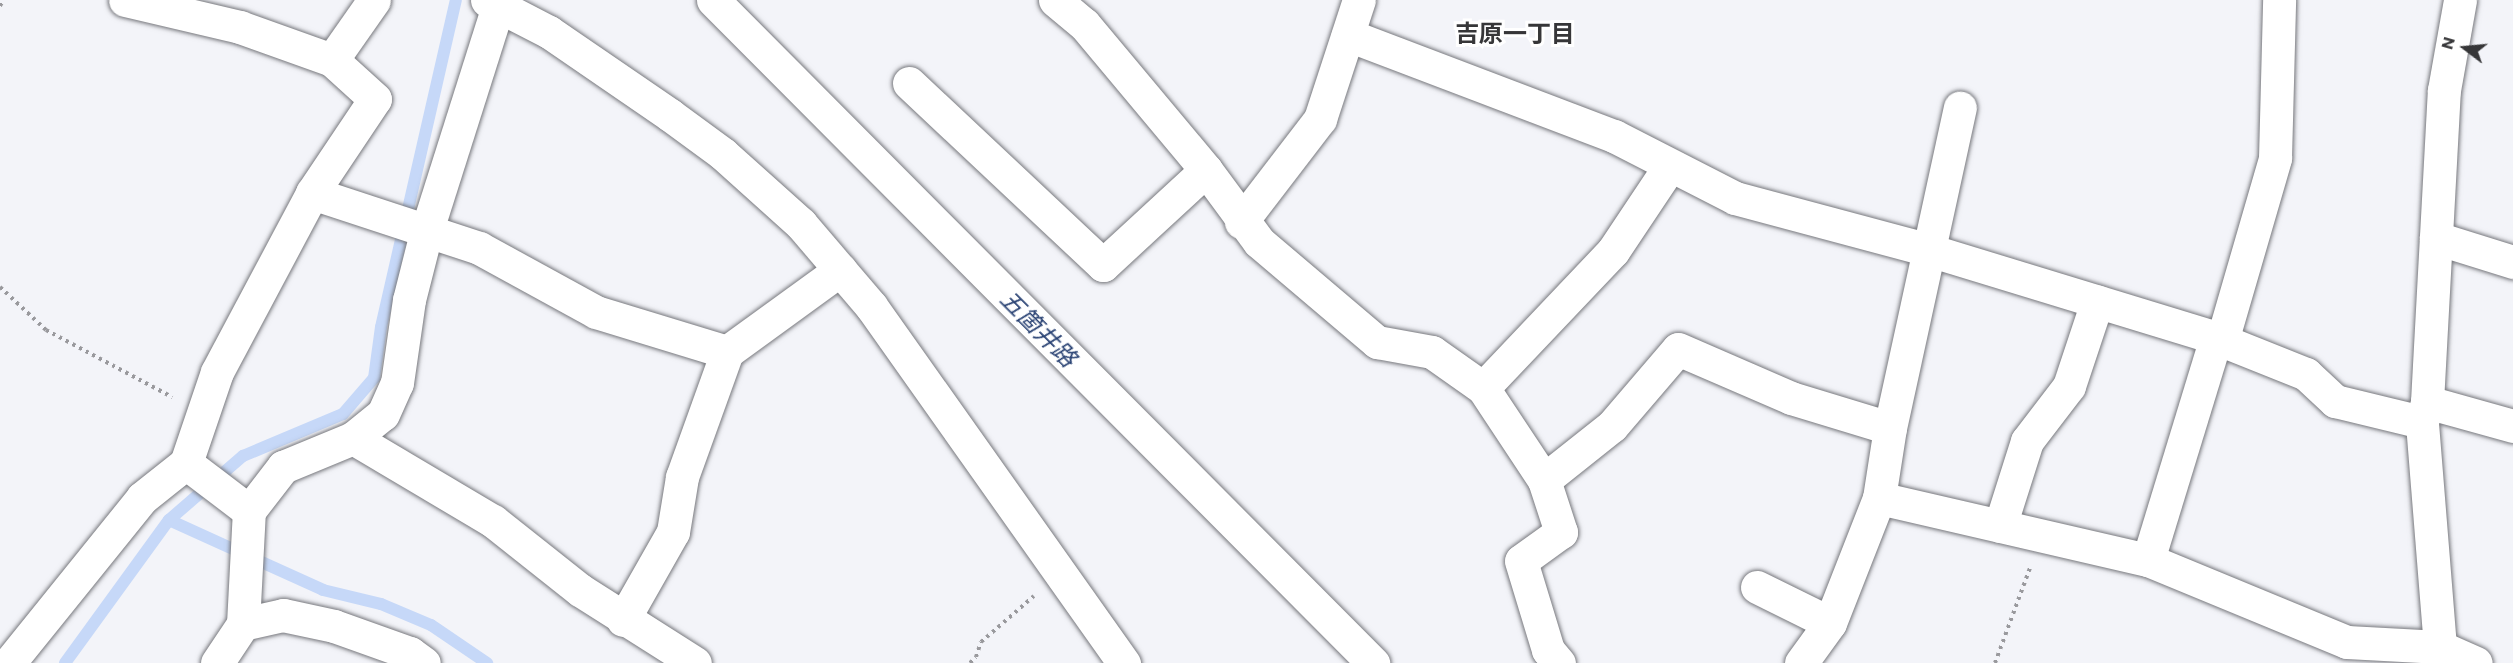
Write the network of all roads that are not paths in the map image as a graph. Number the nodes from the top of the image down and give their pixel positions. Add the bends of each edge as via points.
1 (125, 0) edge
2 (375, 0) edge
3 (713, 0) edge
4 (1055, 0) edge
5 (1359, 0) edge
6 (2279, 0) edge
7 (2460, 0) edge
8 (495, 2) edge
9 (1348, 35) junction
10 (332, 60) junction
11 (909, 83) dead end
12 (1960, 108) dead end
13 (1670, 167) junction
14 (1206, 170) junction
15 (312, 193) junction
16 (1241, 222) junction
17 (426, 233) junction
18 (2436, 238) junction
19 (1929, 250) junction
20 (2513, 262) edge
21 (840, 270) junction
22 (2097, 302) junction
23 (2219, 339) junction
24 (727, 352) junction
25 (1484, 388) junction
26 (2425, 412) junction
27 (2513, 426) edge
28 (1890, 429) junction
29 (353, 438) junction
30 (186, 463) junction
31 (1544, 480) junction
32 (1879, 498) junction
33 (249, 511) junction
34 (2000, 526) junction
35 (2148, 560) junction
36 (1757, 587) dead end
37 (623, 620) junction
38 (1830, 623) junction
39 (243, 624) junction
40 (2440, 647) junction
41 (2343, 652) edge
42 (9, 663) edge
43 (217, 663) edge
44 (424, 663) edge
45 (695, 663) edge
46 (1124, 663) edge
47 (1373, 663) edge
48 (1559, 663) edge
49 (1801, 663) edge
50 (2476, 663) edge

1 - 10 street via 240,27
2 - 10 street
3 - 47 street
4 - 14 street via 1084,24
5 - 9 street
6 - 23 street via 2275,158
7 - 18 street via 2444,90
8 - 17 street
8 - 21 street via 549,32 723,154 801,224
9 - 13 street via 1614,136
9 - 16 street via 1320,119
10 - 15 street via 375,99
11 - 14 street via 1103,265
12 - 19 street
13 - 19 street via 1735,198
13 - 25 street via 1613,251
14 - 16 street
15 - 17 street
15 - 30 street via 218,372
16 - 25 street via 1258,242 1377,342 1432,352
17 - 24 street via 479,248 596,312
17 - 29 street via 409,300 397,383 383,414
18 - 20 street
18 - 26 street
19 - 22 street
19 - 28 street
21 - 24 street
21 - 46 street via 871,306
22 - 23 street
22 - 34 street via 2069,386 2027,441
23 - 26 street via 2306,375 2335,401
23 - 35 street
24 - 37 street via 682,477 673,532
25 - 31 street
26 - 27 street
26 - 40 street
28 - 31 street via 1791,398 1678,349 1612,426
28 - 32 street
29 - 33 street via 283,467
29 - 37 street via 493,521
30 - 33 street
30 - 42 street via 141,498
31 - 48 street via 1561,532 1521,561 1548,650
32 - 34 street
32 - 38 street
33 - 39 street
34 - 35 street
35 - 41 street
36 - 38 street
37 - 45 street
38 - 49 street
39 - 43 street
39 - 44 street via 283,615 334,626 410,653
40 - 41 street
40 - 50 street

